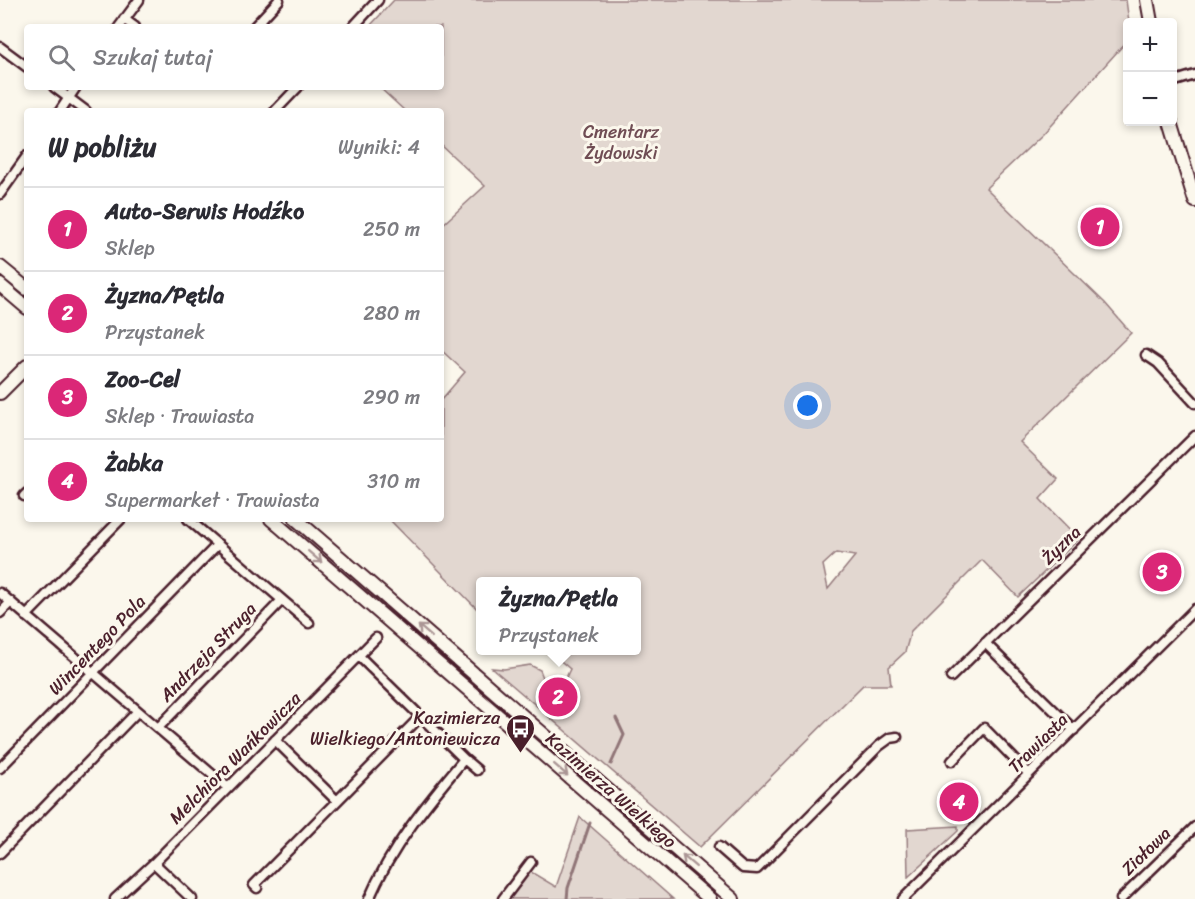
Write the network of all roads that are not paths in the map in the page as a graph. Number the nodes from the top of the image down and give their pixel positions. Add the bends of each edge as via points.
1 (139, 0) edge
2 (279, 0) edge
3 (378, 0) edge
4 (1147, 0) edge
5 (1150, 18) edge
6 (124, 19) junction
7 (121, 24) edge
8 (131, 24) edge
9 (257, 24) edge
10 (356, 24) edge
11 (0, 48) edge
12 (24, 65) edge
13 (1195, 75) edge
14 (1177, 81) edge
15 (58, 90) edge
16 (74, 90) edge
17 (295, 90) edge
18 (69, 98) junction
19 (62, 108) edge
20 (82, 108) edge
21 (278, 108) edge
22 (1172, 126) edge
23 (24, 160) edge
24 (0, 194) edge
25 (1195, 201) edge
26 (0, 267) edge
27 (0, 285) edge
28 (24, 287) edge
29 (24, 305) edge
30 (1146, 355) dead end
31 (24, 369) edge
32 (0, 393) edge
33 (1195, 403) edge
34 (1195, 436) edge
35 (118, 522) edge
36 (192, 522) edge
37 (274, 522) edge
38 (299, 522) edge
39 (218, 544) junction
40 (0, 593) edge
41 (282, 600) junction
42 (11, 602) junction
43 (1195, 609) edge
44 (0, 613) edge
45 (26, 616) junction
46 (309, 623) dead end
47 (376, 638) dead end
48 (985, 643) junction
49 (359, 656) junction
50 (93, 674) junction
51 (951, 676) dead end
52 (138, 711) junction
53 (420, 717) junction
54 (530, 723) junction
55 (158, 728) junction
56 (1074, 730) junction
57 (517, 732) junction
58 (897, 737) dead end
59 (275, 740) junction
60 (464, 759) junction
61 (952, 761) dead end
62 (0, 768) edge
63 (477, 771) dead end
64 (1029, 774) junction
65 (228, 788) junction
66 (337, 801) junction
67 (1195, 827) edge
68 (719, 847) dead end
69 (0, 853) edge
70 (531, 862) dead end
71 (154, 863) junction
72 (257, 888) dead end
73 (115, 899) edge
74 (192, 899) edge
75 (369, 899) edge
76 (503, 899) edge
77 (710, 899) edge
78 (733, 899) edge
79 (903, 899) edge
80 (1120, 899) edge

1 - 6 street
2 - 9 street
3 - 10 street
4 - 5 main road
6 - 7 street
6 - 8 street
11 - 12 street
13 - 14 street
15 - 18 street
16 - 18 street
17 - 21 street
18 - 19 street
18 - 20 street
22 - 25 main road
23 - 24 street
26 - 28 main road
27 - 29 main road
30 - 33 street
31 - 32 main road
34 - 48 street, Żyzna
35 - 45 street
36 - 39 street
37 -> 57 main road, Kazimierza Wielkiego
54 -> 38 main road, Kazimierza Wielkiego
39 - 41 street
39 - 50 street, Wincentego Pola
40 - 42 street
41 - 46 street
41 - 55 street, Andrzeja Struga
42 - 44 street
42 - 45 street
43 - 56 street, Trawiasta
45 - 50 street
47 - 49 street, Melchiora Wańkowicza
48 - 51 street, Żyzna
48 - 56 street
49 - 53 street
49 - 59 street, Melchiora Wańkowicza
50 - 52 street
50 - 62 street, Wincentego Pola
52 - 55 street
52 - 69 street
53 - 60 street
53 - 66 street
54 - 57 main road
78 -> 54 main road, Kazimierza Wielkiego
55 - 65 street
56 - 64 street, Trawiasta
57 -> 77 main road, Kazimierza Wielkiego
58 - 68 street via 879,746 757,869 743,868
59 - 65 street, Melchiora Wańkowicza
59 - 66 street
60 - 63 street
60 - 75 street via 418,816
61 - 64 street via 984,728
64 - 79 street, Trawiasta
65 - 71 street, Melchiora Wańkowicza
66 - 72 street via 254,885
67 - 80 street, Ziołowa
70 - 76 street
71 - 73 street, Melchiora Wańkowicza
71 - 74 street

